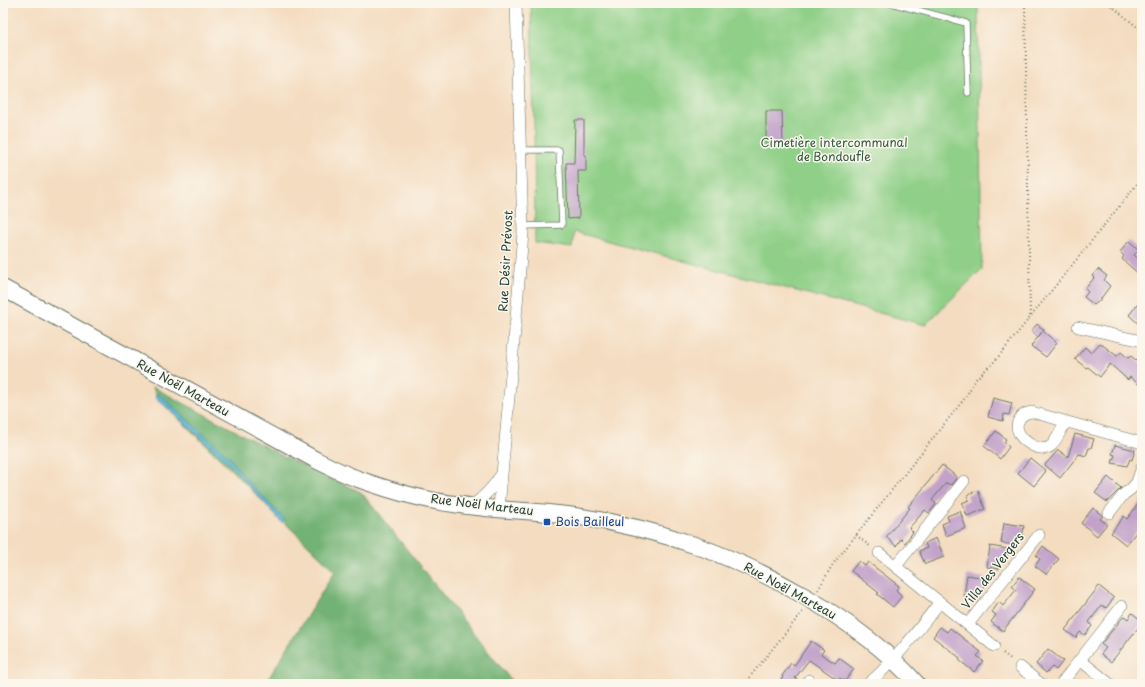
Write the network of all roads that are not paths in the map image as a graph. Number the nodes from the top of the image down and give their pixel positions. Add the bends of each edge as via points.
1 (516, 3) edge
2 (891, 3) edge
3 (968, 92) dead end
4 (520, 150) junction
5 (522, 226) junction
6 (3, 288) edge
7 (1078, 327) dead end
8 (1142, 342) edge
9 (1066, 422) dead end
10 (1142, 443) edge
11 (1142, 467) edge
12 (502, 472) junction
13 (964, 481) dead end
14 (472, 506) junction
15 (499, 508) junction
16 (1109, 513) dead end
17 (1038, 535) dead end
18 (880, 553) road end
19 (896, 566) junction
20 (940, 602) junction
21 (1122, 606) dead end
22 (968, 624) junction
23 (994, 646) dead end
24 (893, 659) junction
25 (1080, 660) junction
26 (1020, 667) dead end
27 (868, 684) edge
28 (916, 684) edge
29 (1041, 684) edge
30 (1061, 684) edge
31 (1110, 684) edge

1 - 4 street, Rue Désir Prévost
2 - 3 lane via 966,23
4 - 5 street, Rue Désir Prévost
4 - 5 lane via 559,150 562,225
5 - 12 street, Rue Désir Prévost
6 - 14 street, Rue Noël Marteau via 316,460 357,479 389,489
7 - 8 street
9 - 10 street
11 - 16 street via 1137,482
12 - 14 street, Rue Désir Prévost via 494,487
12 - 15 street, Rue Désir Prévost
13 - 19 street
14 - 15 street, Rue Noël Marteau
15 - 24 street, Rue Noël Marteau via 581,516 668,535 702,546 772,578 812,600 865,636
17 - 22 street, Villa des Vergers
18 - 19 street, Villa des Vergers
19 - 20 street, Villa des Vergers
20 - 22 street, Villa des Vergers
20 - 24 street
21 - 25 street
22 - 23 street, Villa des Vergers
24 - 27 street
24 - 28 street, Rue Noël Marteau
25 - 30 street
25 - 31 street
26 - 29 street

